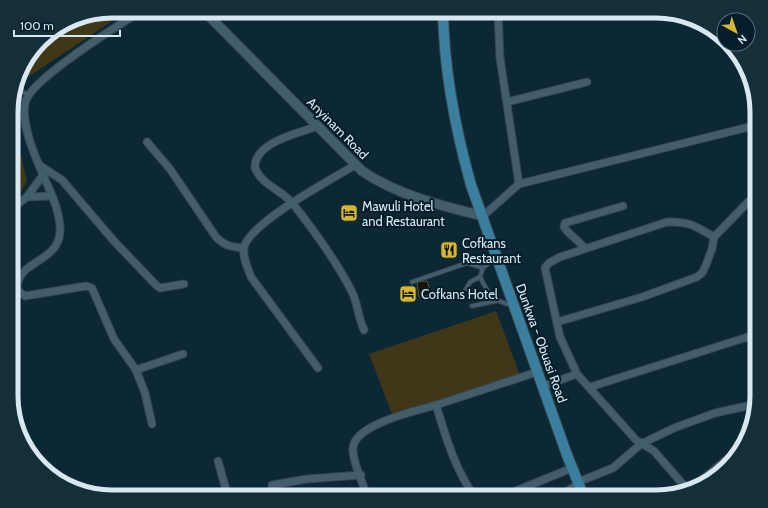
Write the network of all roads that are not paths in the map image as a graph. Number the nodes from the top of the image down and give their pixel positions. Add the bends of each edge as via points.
1 (131, 18) edge
2 (211, 18) edge
3 (443, 18) edge
4 (498, 18) edge
5 (587, 82) dead end
6 (21, 91) edge
7 (30, 95) junction
8 (507, 102) junction
9 (318, 126) junction
10 (750, 127) edge
11 (147, 142) dead end
12 (39, 165) junction
13 (355, 165) junction
14 (43, 175) junction
15 (519, 184) junction
16 (52, 196) junction
17 (27, 197) junction
18 (750, 200) edge
19 (293, 203) junction
20 (18, 204) edge
21 (623, 206) dead end
22 (483, 216) junction
23 (714, 237) junction
24 (244, 248) junction
25 (585, 248) junction
26 (497, 256) junction
27 (483, 268) junction
28 (480, 277) junction
29 (18, 282) edge
30 (412, 282) dead end
31 (184, 284) dead end
32 (466, 289) dead end
33 (18, 290) edge
34 (496, 301) junction
35 (514, 305) junction
36 (472, 306) dead end
37 (557, 322) junction
38 (364, 330) dead end
39 (750, 336) edge
40 (183, 354) dead end
41 (318, 368) dead end
42 (136, 370) junction
43 (537, 372) junction
44 (577, 374) junction
45 (543, 386) junction
46 (590, 388) junction
47 (436, 405) junction
48 (749, 406) edge
49 (152, 424) dead end
50 (641, 444) junction
51 (218, 461) dead end
52 (572, 468) junction
53 (361, 475) junction
54 (578, 482) junction
55 (272, 485) dead end
56 (684, 486) edge
57 (227, 490) edge
58 (365, 490) edge
59 (471, 490) edge
60 (518, 490) edge
61 (566, 490) edge
62 (581, 490) edge

1 - 7 street via 65,62
2 - 9 street, Anyinam Road
3 - 22 main road, Dunkwa - Obuasi Road via 446,64 454,122 471,185
4 - 8 street via 500,58
5 - 8 street
6 - 7 lane
7 - 12 street via 25,106 27,128
8 - 15 street
9 - 13 street, Anyinam Road
9 - 19 street via 269,144 255,159 255,168 260,177
10 - 15 street
11 - 24 street via 170,169 216,237 224,245
12 - 14 street
12 - 31 street via 62,180 155,284 160,288
13 - 19 street
13 - 22 street, Anyinam Road via 370,176 416,197
14 - 16 street
14 - 17 street
15 - 22 street
16 - 17 street
16 - 29 street via 60,227 58,244 52,252 26,270
17 - 20 street
18 - 23 street
19 - 24 street via 261,225
19 - 38 street via 348,285 356,301 358,316
21 - 25 street via 565,223 567,231
22 - 26 main road, Dunkwa - Obuasi Road
23 - 25 street via 688,223 667,222
23 - 37 street via 706,265 697,277 642,297
24 - 41 street via 245,262 251,277
25 - 37 street via 554,260 545,268
26 - 27 lane
26 - 35 main road, Dunkwa - Obuasi Road
27 - 28 lane
27 - 30 lane via 467,263
28 - 32 lane via 470,282
28 - 34 lane via 490,296
33 - 42 street via 29,296 86,286 92,288 114,339
34 - 35 lane
34 - 36 lane
35 - 43 main road, Dunkwa - Obuasi Road
37 - 44 street via 560,337
39 - 46 street
40 - 42 street
42 - 49 street via 145,393
43 - 45 main road, Dunkwa - Obuasi Road
43 - 47 street
44 - 45 street
44 - 46 street
45 - 52 main road, Dunkwa - Obuasi Road
46 - 50 street
47 - 53 street via 369,428 358,436 353,451
47 - 59 street via 452,454
48 - 50 street via 674,428
50 - 54 street via 616,466
50 - 56 street via 654,451
51 - 57 street
52 - 54 main road, Dunkwa - Obuasi Road
52 - 60 street
53 - 55 street via 307,479
53 - 58 street
54 - 61 lane
54 - 62 main road, Dunkwa - Obuasi Road

